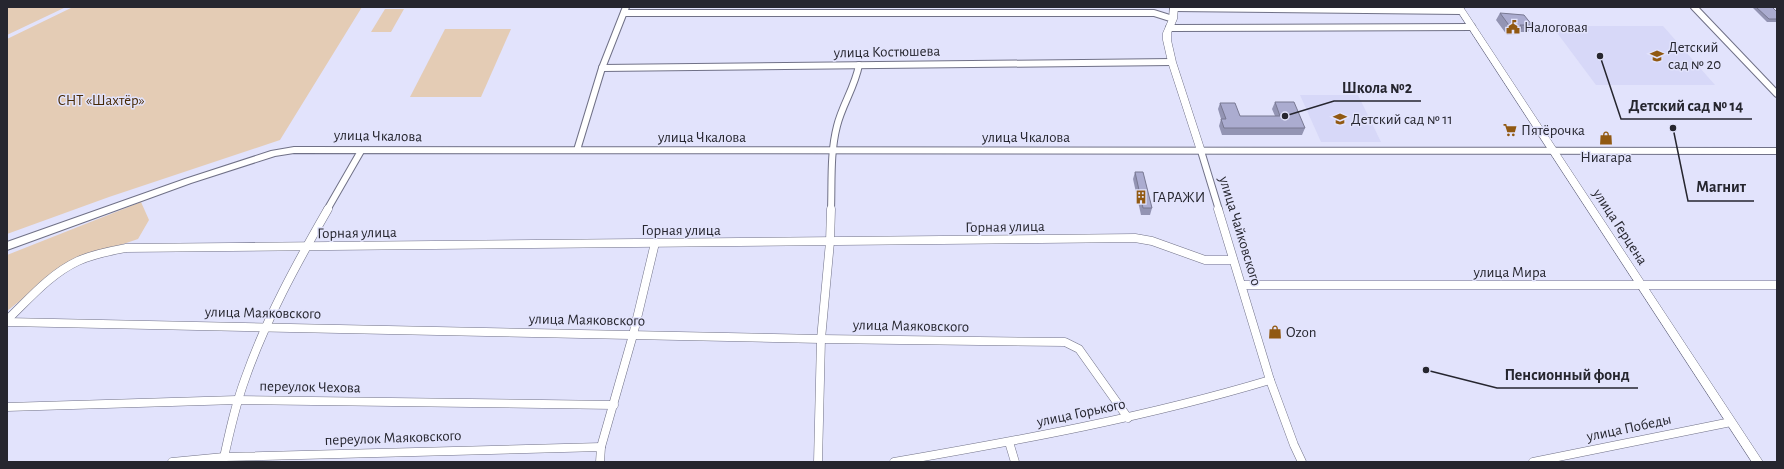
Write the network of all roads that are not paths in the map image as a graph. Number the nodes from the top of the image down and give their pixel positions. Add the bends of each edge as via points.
1 (1694, 7) edge
2 (1174, 8) edge
3 (1460, 9) edge
4 (625, 10) edge
5 (1173, 19) junction
6 (1472, 27) junction
7 (1169, 28) junction
8 (1172, 62) junction
9 (859, 65) junction
10 (602, 68) junction
11 (1777, 94) edge
12 (577, 150) junction
13 (361, 151) junction
14 (832, 151) junction
15 (1201, 151) junction
16 (1553, 151) junction
17 (1777, 151) edge
18 (830, 242) junction
19 (655, 243) junction
20 (7, 246) edge
21 (306, 247) junction
22 (1233, 260) junction
23 (1640, 284) junction
24 (1242, 285) junction
25 (1777, 285) edge
26 (7, 321) edge
27 (266, 327) junction
28 (633, 335) junction
29 (821, 339) junction
30 (1270, 380) junction
31 (237, 400) junction
32 (614, 405) junction
33 (7, 407) edge
34 (1128, 418) junction
35 (1732, 422) junction
36 (1009, 442) junction
37 (601, 447) junction
38 (224, 459) edge
39 (172, 462) edge
40 (600, 462) edge
41 (818, 462) edge
42 (894, 462) edge
43 (1015, 462) edge
44 (1302, 462) edge
45 (1533, 462) edge
46 (1758, 462) edge

1 - 11 street
2 - 3 street
2 - 5 street, улица Чайковского
3 - 6 street, улица Герцена
4 - 5 street via 1154,13
4 - 10 street
5 - 7 street, улица Чайковского
6 - 7 street
6 - 16 street, улица Герцена
7 - 8 street, улица Чайковского via 1166,40
8 - 9 street, улица Костюшева
8 - 15 street, улица Чайковского
9 - 10 street, улица Костюшева
9 - 14 street via 856,80 837,125
10 - 12 street
12 - 13 main road, улица Чкалова
12 - 14 main road, улица Чкалова
13 - 20 main road, улица Чкалова via 294,150 274,153 181,183
13 - 21 street
14 - 15 main road, улица Чкалова
14 - 18 street
15 - 16 main road, улица Чкалова
15 - 22 street, улица Чайковского
16 - 17 main road, улица Чкалова
16 - 23 street, улица Герцена
18 - 19 street, Горная улица
18 - 22 street, Горная улица via 1135,238 1152,241 1205,260
18 - 29 street
19 - 21 street, Горная улица
19 - 28 street
21 - 26 street, Горная улица via 126,248 106,252 78,261 60,271
21 - 27 street
22 - 24 street, улица Чайковского
23 - 24 street, улица Мира
23 - 25 street, улица Мира
23 - 35 street, улица Герцена
24 - 30 street, улица Чайковского
26 - 27 street, улица Маяковского
27 - 28 street, улица Маяковского
27 - 31 street via 249,364
28 - 29 street, улица Маяковского
28 - 32 street
29 - 34 street, улица Маяковского via 1065,342 1079,349
29 - 41 street
30 - 34 street, улица Горького via 1216,397
30 - 44 street, улица Чайковского
31 - 32 street, переулок Чехова
31 - 33 street, переулок Чехова
31 - 38 street
32 - 37 street
34 - 36 street, улица Горького
35 - 45 street, улица Победы
35 - 46 street, улица Герцена
36 - 42 street, улица Горького
36 - 43 street
37 - 38 street, переулок Маяковского
37 - 40 street
38 - 39 street, переулок Маяковского

